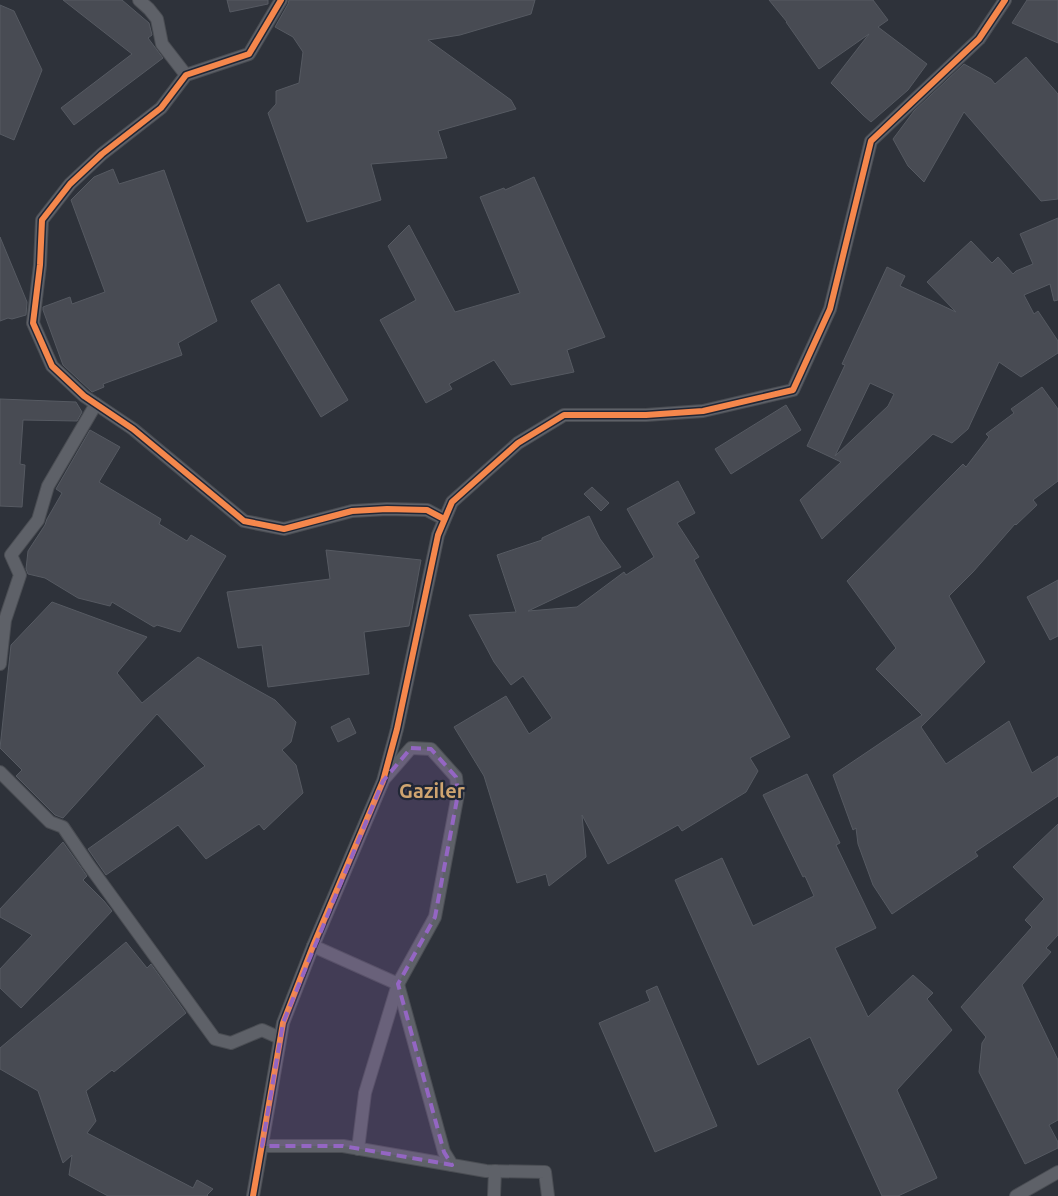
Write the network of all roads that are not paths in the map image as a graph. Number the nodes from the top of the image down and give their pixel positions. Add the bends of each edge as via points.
1 (139, 0) edge
2 (281, 0) edge
3 (1005, 0) edge
4 (186, 75) junction
5 (96, 404) junction
6 (444, 519) junction
7 (0, 664) edge
8 (0, 772) edge
9 (383, 781) junction
10 (312, 946) junction
11 (398, 984) junction
12 (280, 1038) junction
13 (262, 1146) junction
14 (358, 1149) junction
15 (452, 1165) junction
16 (495, 1171) junction
17 (1058, 1172) edge
18 (254, 1196) edge
19 (494, 1196) edge
20 (548, 1196) edge
21 (1016, 1196) edge

1 - 4 street via 157,19 162,44
2 - 4 street via 249,54
3 - 6 street via 979,39 871,141 830,308 793,390 703,411 564,415 518,443 452,502
4 - 5 street via 161,108 102,154 70,184 42,220 33,324 52,366
5 - 6 street via 133,429 244,521 284,529 352,512 387,509 427,510
5 - 7 street via 48,486 38,520 11,555 20,575 5,620
6 - 9 street
8 - 12 street via 50,822 64,827 215,1039 232,1043 262,1030
9 - 10 street
9 - 11 street via 411,748 431,749 456,777 458,794 435,917
10 - 11 street
10 - 12 street via 282,1023
11 - 14 street via 365,1093
11 - 15 street via 444,1152
12 - 13 street
13 - 14 street via 343,1146
13 - 18 street
14 - 15 street
15 - 16 street
16 - 19 street
16 - 20 street via 545,1172
17 - 21 street

